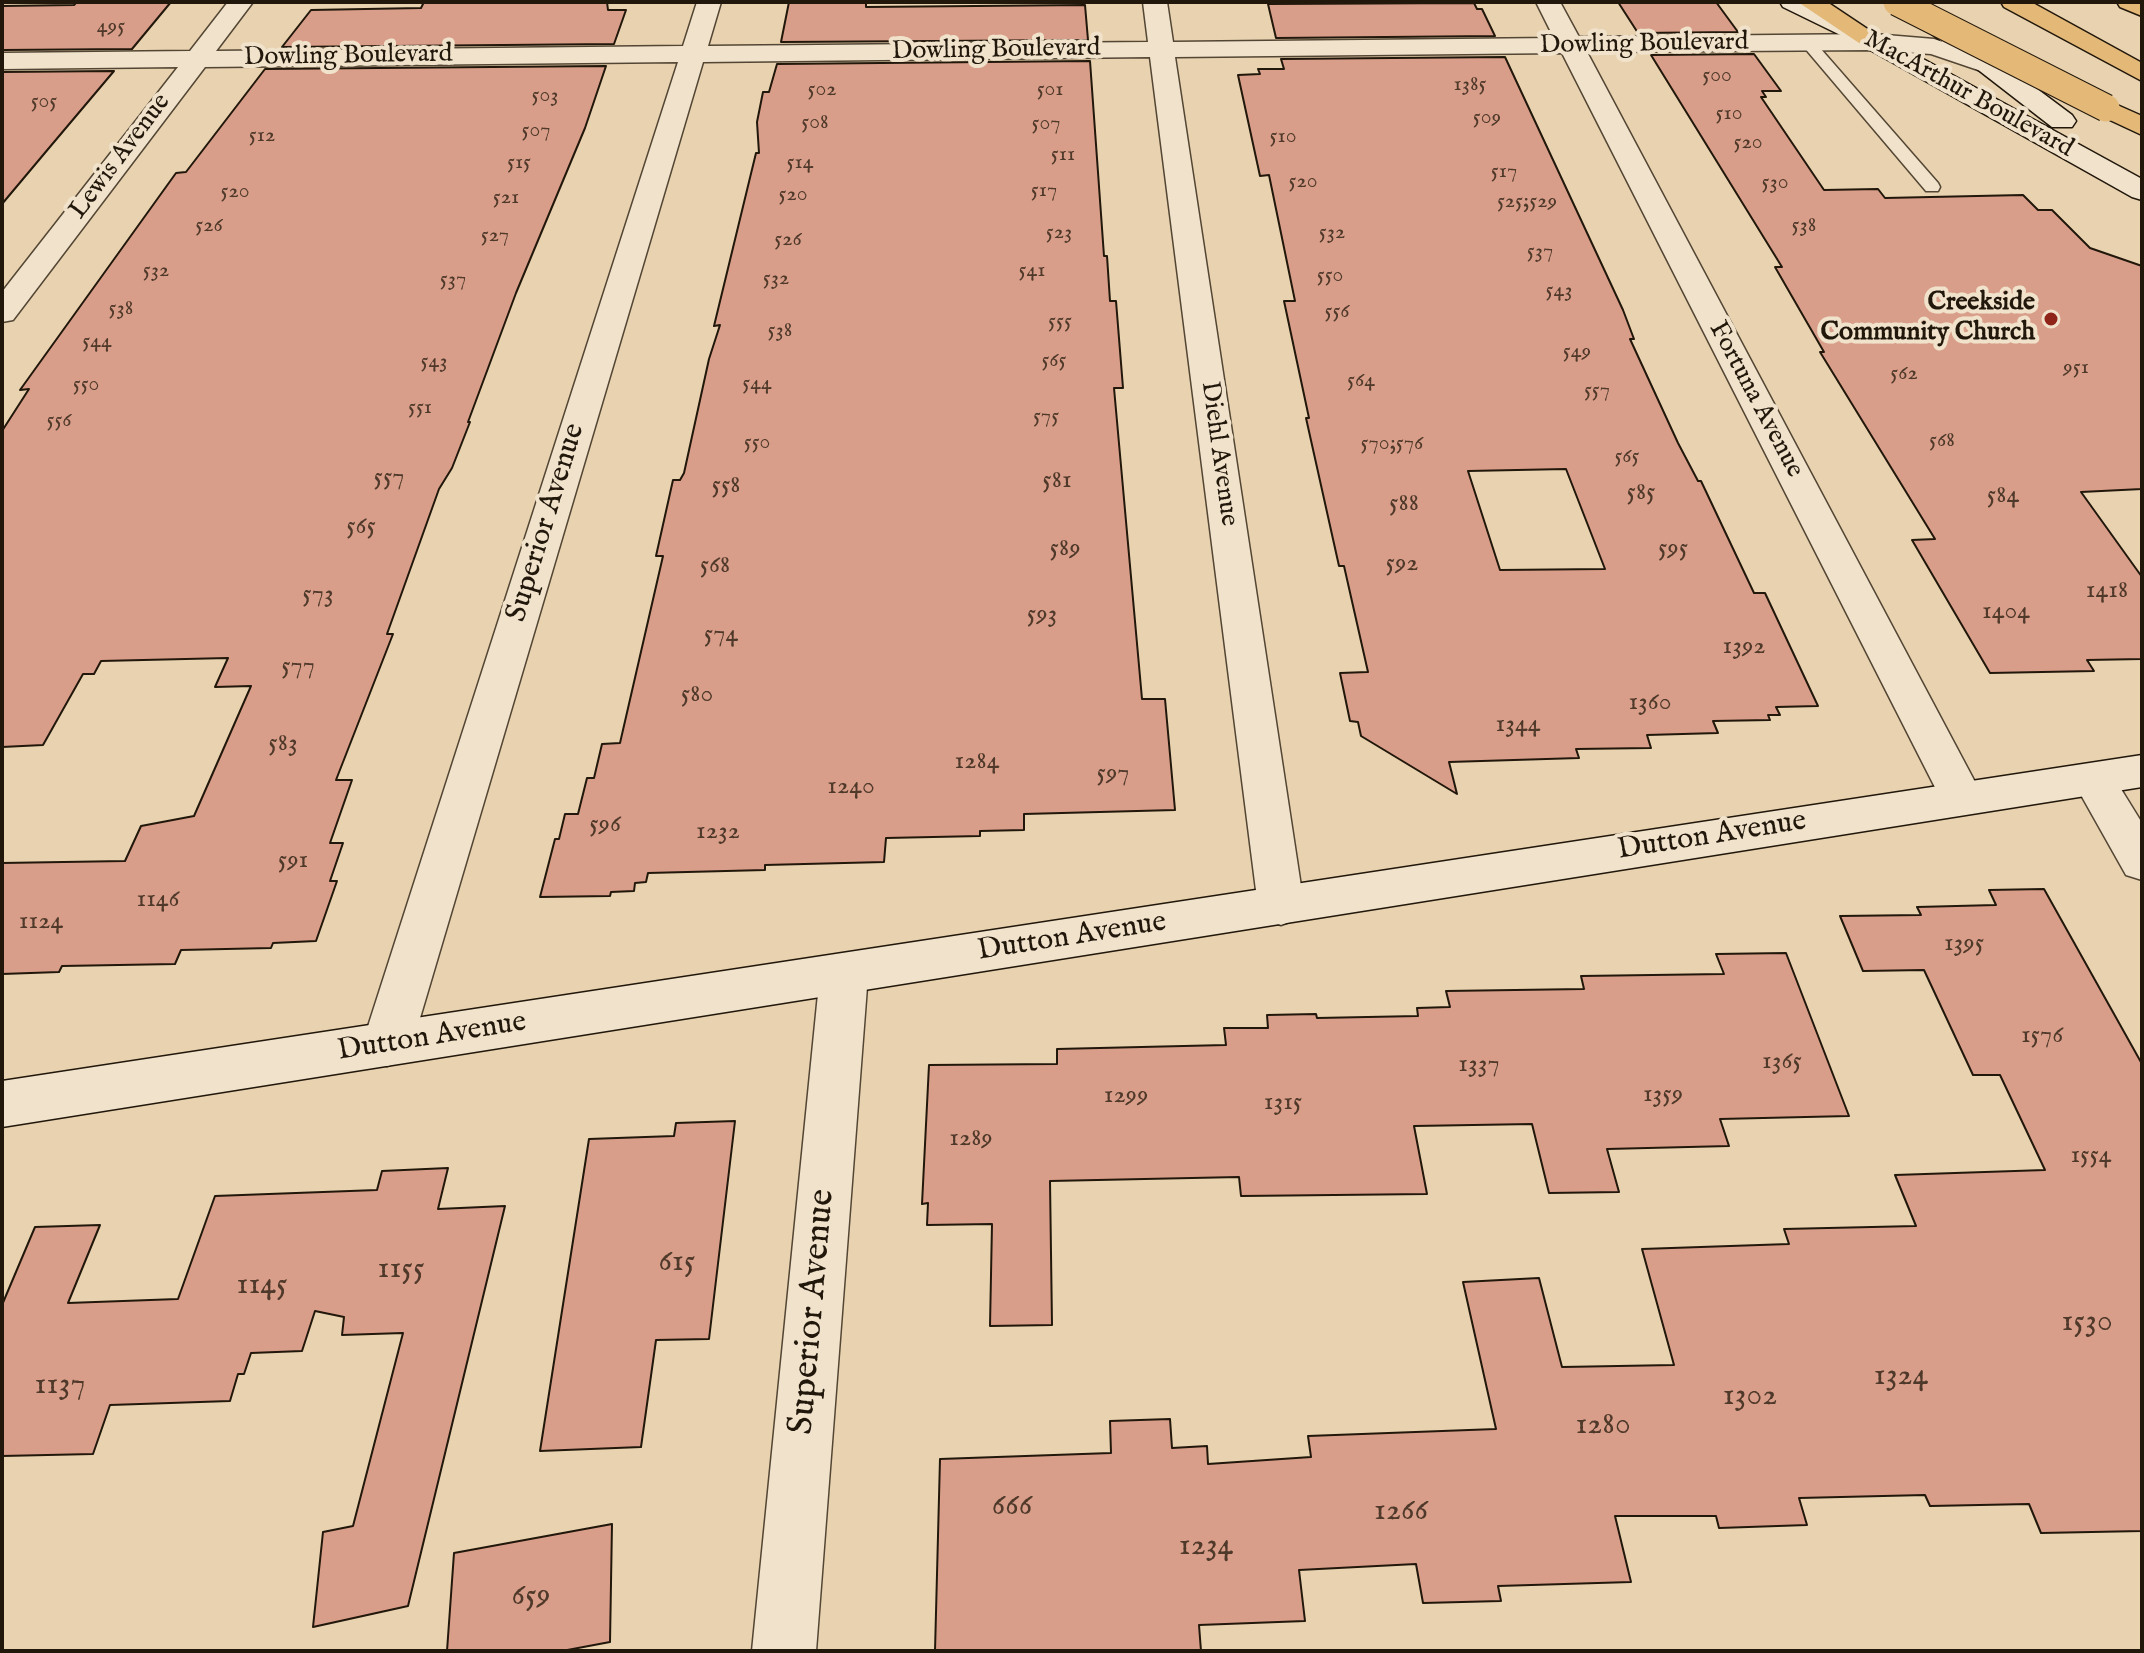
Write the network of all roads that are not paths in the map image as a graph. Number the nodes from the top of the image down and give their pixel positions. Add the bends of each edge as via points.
1 (241, 2) edge
2 (709, 2) edge
3 (1155, 2) edge
4 (1548, 2) edge
5 (1792, 2) edge
6 (1810, 2) edge
7 (1897, 2) edge
8 (1904, 2) edge
9 (2013, 2) edge
10 (2129, 2) edge
11 (2142, 9) edge
12 (1874, 42) junction
13 (1808, 43) junction
14 (1570, 45) junction
15 (1162, 50) junction
16 (692, 54) junction
17 (197, 59) junction
18 (2, 61) edge
19 (1987, 65) junction
20 (2142, 73) edge
21 (2142, 127) edge
22 (2142, 181) edge
23 (1932, 187) dead end
24 (2142, 191) edge
25 (2, 313) edge
26 (2142, 771) edge
27 (2093, 779) junction
28 (1961, 797) junction
29 (2142, 862) edge
30 (1281, 906) junction
31 (844, 974) junction
32 (387, 1045) junction
33 (2, 1104) edge
34 (784, 1651) edge

1 - 17 street, Lewis Avenue
2 - 16 street, Superior Avenue
3 - 15 street, Diehl Avenue
4 - 14 street, Fortuna Avenue
5 - 12 street, MacArthur Boulevard
6 - 12 highway
7 - 21 highway, bridge
8 - 19 street, MacArthur Boulevard
9 - 20 highway
10 - 11 highway
12 - 13 street, Dowling Boulevard
12 - 19 street, Dowling Boulevard via 1934,47
12 - 24 street, MacArthur Boulevard
13 - 14 street, Dowling Boulevard
13 - 23 lane
14 - 15 street, Dowling Boulevard
14 - 28 street, Fortuna Avenue
15 - 16 street, Dowling Boulevard
15 - 30 street, Diehl Avenue
16 - 17 street, Dowling Boulevard
16 - 32 street, Superior Avenue
17 - 18 street, Dowling Boulevard
17 - 25 street, Lewis Avenue
19 - 22 street, MacArthur Boulevard
26 - 27 street, Dutton Avenue
27 - 28 street, Dutton Avenue
27 - 29 street
28 - 30 street, Dutton Avenue
30 - 31 street, Dutton Avenue
31 - 32 street, Dutton Avenue
31 - 34 street, Superior Avenue
32 - 33 street, Dutton Avenue

